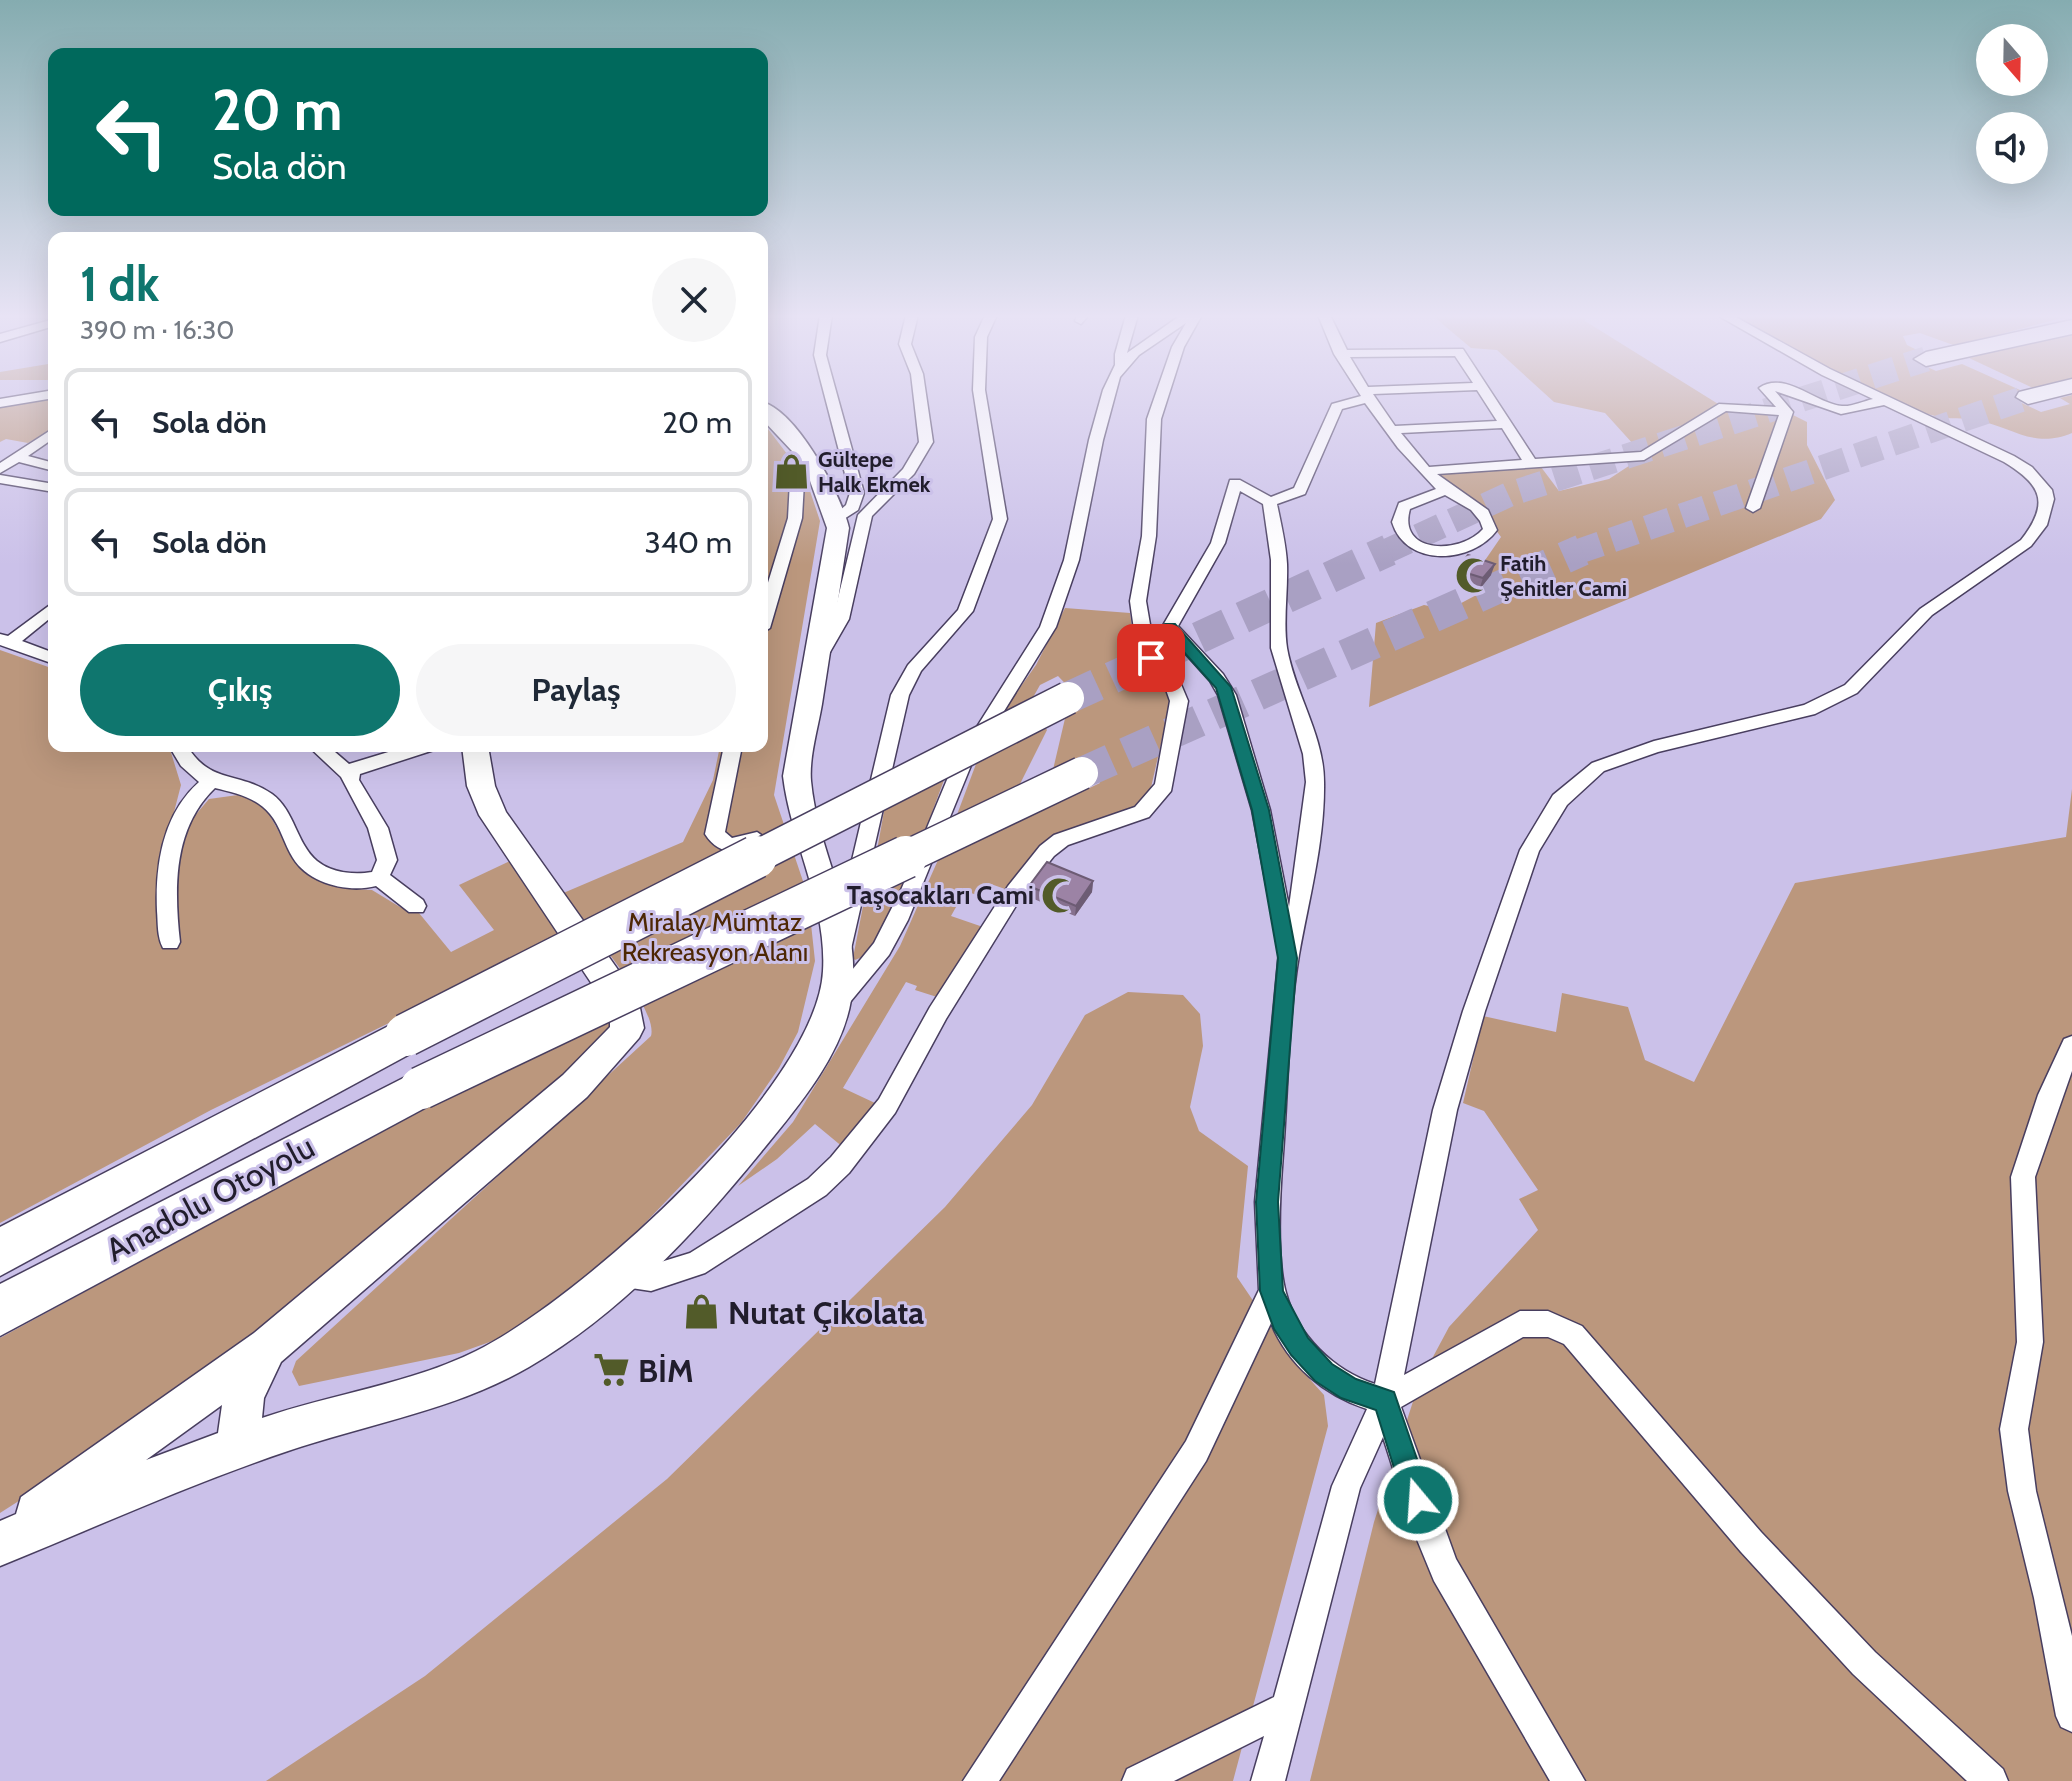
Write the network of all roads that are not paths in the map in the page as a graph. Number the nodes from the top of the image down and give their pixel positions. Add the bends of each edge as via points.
1 (29, 398) edge
2 (832, 398) edge
3 (920, 398) edge
4 (980, 398) edge
5 (1107, 398) edge
6 (1161, 398) edge
7 (1357, 398) edge
8 (1369, 398) edge
9 (1492, 398) edge
10 (1774, 398) edge
11 (1810, 398) edge
12 (1878, 398) edge
13 (1883, 401) junction
14 (0, 403) edge
15 (1787, 412) junction
16 (768, 414) edge
17 (1508, 424) junction
18 (1391, 430) junction
19 (48, 436) edge
20 (14, 457) junction
21 (48, 466) edge
22 (1533, 466) junction
23 (0, 469) edge
24 (812, 469) junction
25 (1426, 471) junction
26 (0, 479) edge
27 (48, 487) edge
28 (1444, 491) junction
29 (1270, 502) junction
30 (1753, 508) dead end
31 (836, 520) junction
32 (768, 586) edge
33 (48, 611) edge
34 (1170, 627) junction
35 (5, 641) edge
36 (48, 657) edge
37 (1156, 666) junction
38 (812, 669) junction
39 (1068, 698) tunnel mouth
40 (181, 752) edge
41 (324, 752) edge
42 (408, 752) edge
43 (476, 752) edge
44 (732, 752) edge
45 (1082, 773) tunnel mouth
46 (349, 774) junction
47 (210, 782) junction
48 (808, 827) junction
49 (379, 877) junction
50 (416, 906) dead end
51 (170, 942) dead end
52 (840, 952) junction
53 (1288, 958) junction
54 (833, 1007) junction
55 (2072, 1046) edge
56 (0, 1253) edge
57 (620, 1276) junction
58 (1272, 1291) junction
59 (0, 1311) edge
60 (268, 1347) junction
61 (1385, 1401) junction
62 (237, 1447) junction
63 (66, 1514) junction
64 (0, 1542) edge
65 (0, 1554) edge
66 (1288, 1707) junction
67 (2072, 1716) edge
68 (980, 1781) edge
69 (1139, 1781) edge
70 (1268, 1781) edge
71 (1568, 1781) edge
72 (1991, 1781) edge

1 - 14 street
2 - 31 street via 857,493 853,507
3 - 38 street via 926,442 909,471 865,515 841,619
4 - 52 street via 1000,519 965,611 914,669 900,695
5 - 54 street via 1056,609 961,766 896,929 866,974
6 - 37 street via 1154,419 1149,536 1138,601 1144,644
7 - 29 street via 1337,407 1300,491
8 - 18 street
9 - 17 street
10 - 15 street
11 - 13 street via 1841,410
12 - 13 street
13 - 61 street via 2027,470 2045,490 2040,525 2026,543 1926,612 1868,675 1832,701 1621,757 1598,767 1560,800 1530,850 1461,1053
15 - 22 street via 1724,407 1644,456
15 - 30 street
16 - 24 main road
17 - 18 street
17 - 22 street
18 - 25 street
19 - 20 street
20 - 21 street
20 - 23 street
22 - 25 street
24 - 31 main road
24 - 32 street via 797,481 795,518
25 - 28 street
26 - 27 street
28 - 28 street via 1404,506 1400,519 1406,539 1449,552 1483,540 1490,530 1485,517 1464,498
29 - 34 street via 1235,483 1218,543
29 - 53 street via 1279,560 1279,648 1312,754 1315,782 1305,881
31 - 38 main road
33 - 35 street
34 - 37 street
34 - 53 street via 1227,695 1261,810
35 - 36 street
37 - 57 street via 1172,682 1179,701 1164,786 1142,812 1061,840 1047,851 1015,891 938,1013 887,1106 850,1153 817,1187 696,1264 651,1278
38 - 48 main road via 797,776
39 - 56 highway, Anadolu Otoyolu, bridge via 406,1035
40 - 47 street
41 - 46 street
42 - 46 street
43 - 60 main road via 493,815 626,1008 627,1028 611,1052 575,1086
44 - 48 street via 717,840 735,845
45 - 59 highway, Anadolu Otoyolu, bridge via 421,1088
46 - 49 street via 385,850 385,869
47 - 49 street via 266,800 301,858 315,871 357,881
47 - 51 street via 189,800 178,824 167,899
48 - 52 main road via 835,915
49 - 50 street
52 - 54 main road
53 - 58 street via 1267,1202
54 - 57 main road via 776,1107
55 - 67 street via 2023,1177 2030,1342 2014,1429 2022,1491
57 - 62 main road via 556,1327 490,1365
58 - 61 street via 1299,1347 1324,1373 1350,1390
58 - 68 street via 1196,1451
60 - 62 main road via 244,1396
60 - 64 main road
61 - 66 street via 1346,1486
61 - 71 street via 1445,1570
61 - 72 street via 1520,1324 1537,1321 1563,1329 1864,1663
62 - 63 main road
63 - 64 main road
63 - 65 street
66 - 69 street
66 - 70 street

